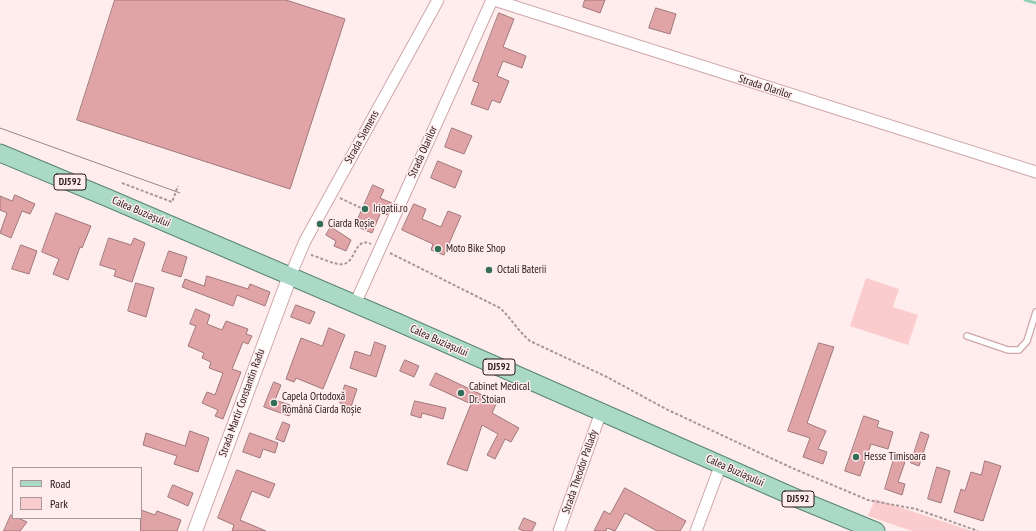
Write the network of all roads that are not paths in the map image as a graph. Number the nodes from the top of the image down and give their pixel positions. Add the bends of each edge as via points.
1 (438, 0) edge
2 (493, 0) edge
3 (0, 153) edge
4 (1036, 172) edge
5 (290, 276) junction
6 (355, 304) junction
7 (1036, 312) edge
8 (967, 336) dead end
9 (601, 412) junction
10 (721, 464) junction
11 (195, 531) edge
12 (559, 531) edge
13 (696, 531) edge
14 (876, 531) edge

1 - 5 street, Strada Siemens via 305,241
2 - 4 street, Strada Olarilor
2 - 6 street, Strada Olarilor
3 - 5 main road, Calea Buziașului / DJ592
5 - 6 main road, Calea Buziașului / DJ592
5 - 11 street, Strada Martir Constantin Radu
6 - 9 main road, Calea Buziașului / DJ592
7 - 8 lane via 1027,341 1019,350 1008,350
9 - 10 main road, Calea Buziașului / DJ592
9 - 12 street, Strada Theodor Pallady
10 - 13 street
10 - 14 main road, Calea Buziașului / DJ592

